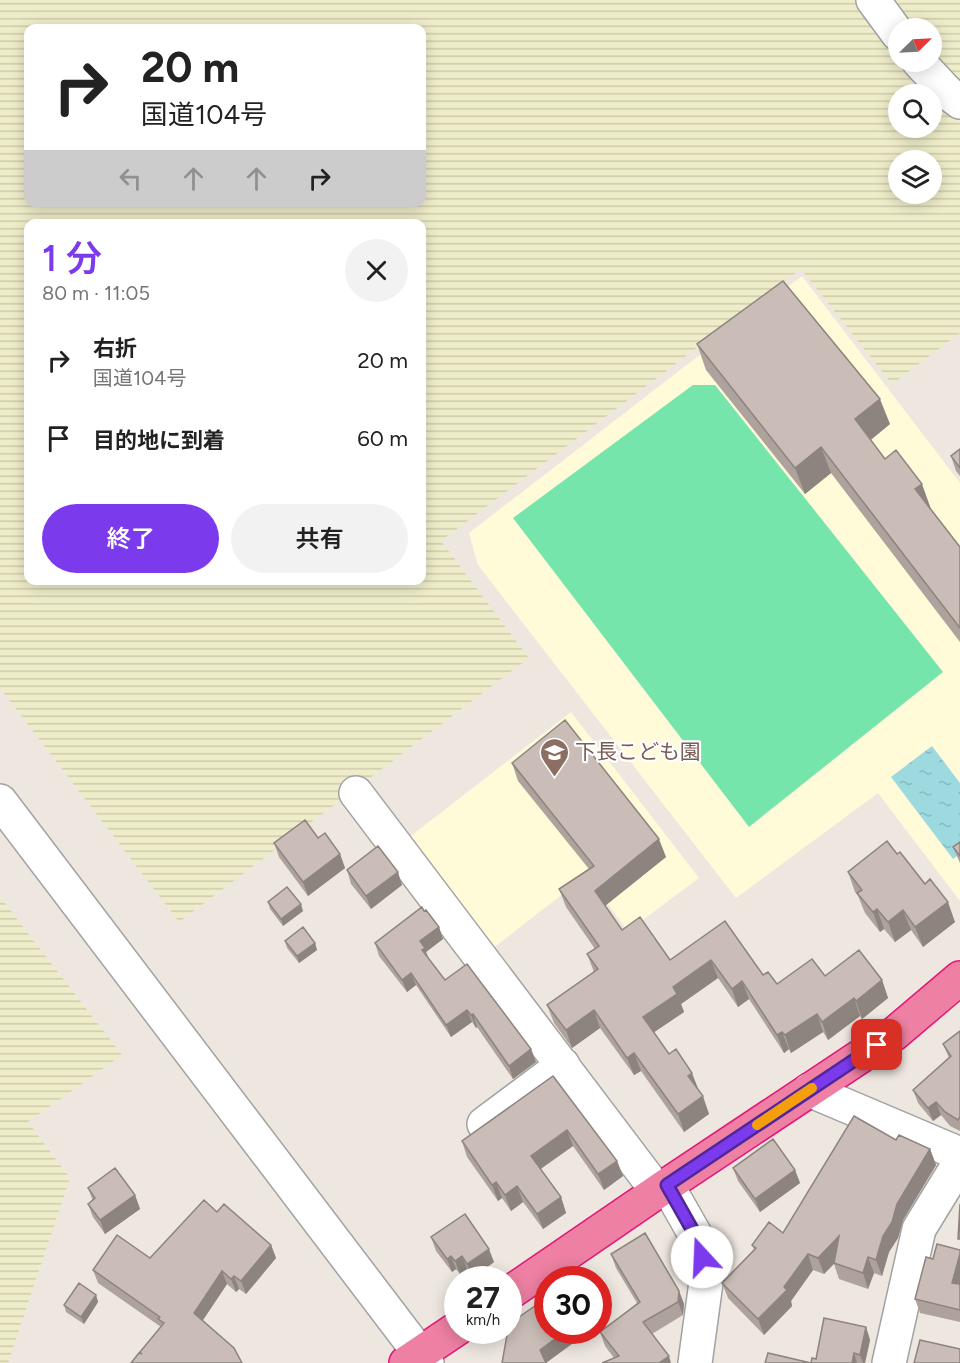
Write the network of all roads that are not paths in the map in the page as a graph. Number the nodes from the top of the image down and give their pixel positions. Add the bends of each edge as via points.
1 (873, 0) edge
2 (888, 20) edge
3 (928, 72) edge
4 (960, 102) edge
5 (356, 793) dead end
6 (0, 801) edge
7 (960, 978) edge
8 (563, 1065) junction
9 (809, 1090) junction
10 (484, 1124) edge
11 (960, 1154) edge
12 (960, 1162) edge
13 (662, 1188) junction
14 (522, 1284) edge
15 (444, 1339) edge
16 (417, 1360) edge
17 (695, 1363) edge
18 (889, 1363) edge

1 - 2 street
3 - 4 street
5 - 8 street
6 - 16 street
7 - 9 highway via 894,1034
8 - 10 street
8 - 13 street
9 - 11 street
9 - 13 highway
12 - 18 street via 919,1229
13 - 14 highway
13 - 17 street via 697,1238 707,1275
15 - 16 highway

